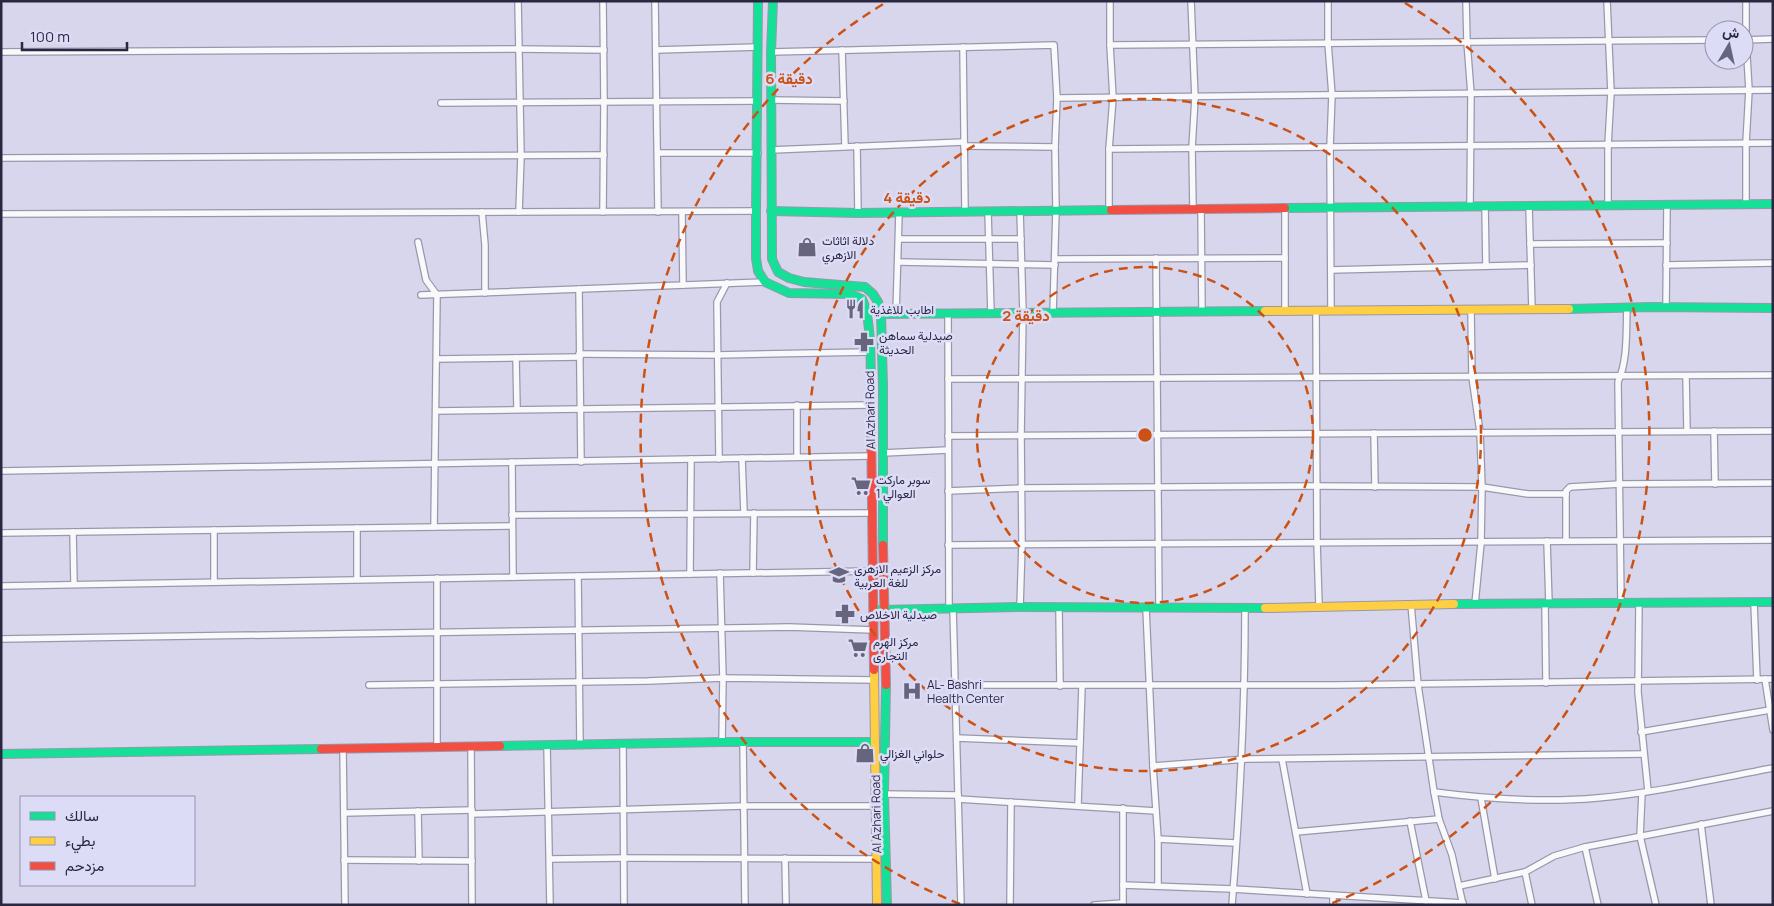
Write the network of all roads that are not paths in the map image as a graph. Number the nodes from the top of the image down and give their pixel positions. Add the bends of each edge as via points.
1 (518, 1) edge
2 (603, 1) edge
3 (655, 1) edge
4 (758, 1) edge
5 (772, 1) edge
6 (1110, 1) edge
7 (1191, 1) edge
8 (1328, 1) edge
9 (1466, 1) edge
10 (1607, 1) edge
11 (1746, 1) edge
12 (1746, 20) edge
13 (1773, 39) edge
14 (1704, 40) edge
15 (1754, 40) edge
16 (1608, 41) junction
17 (1467, 42) junction
18 (1328, 43) junction
19 (1192, 44) junction
20 (1110, 45) junction
21 (758, 47) junction
22 (963, 48) junction
23 (519, 49) junction
24 (604, 50) junction
25 (656, 50) junction
26 (842, 50) junction
27 (1, 52) edge
28 (771, 52) junction
29 (1747, 70) edge
30 (1749, 90) junction
31 (1773, 90) edge
32 (1611, 92) junction
33 (1471, 94) junction
34 (1332, 95) junction
35 (1057, 98) junction
36 (1112, 98) junction
37 (1195, 98) junction
38 (771, 100) junction
39 (758, 101) junction
40 (844, 101) junction
41 (520, 102) junction
42 (604, 102) junction
43 (656, 102) junction
44 (442, 103) dead end
45 (1773, 143) edge
46 (964, 144) junction
47 (1746, 144) junction
48 (1608, 145) junction
49 (845, 146) junction
50 (857, 146) junction
51 (1055, 147) junction
52 (1330, 147) junction
53 (1469, 147) junction
54 (1192, 148) junction
55 (1109, 149) junction
56 (771, 150) junction
57 (658, 153) junction
58 (758, 153) junction
59 (604, 154) junction
60 (521, 156) junction
61 (1, 158) edge
62 (1746, 204) junction
63 (1773, 204) edge
64 (1667, 205) junction
65 (1485, 206) junction
66 (1529, 206) junction
67 (1608, 206) junction
68 (1470, 207) junction
69 (1285, 208) junction
70 (1330, 208) junction
71 (1197, 209) junction
72 (771, 210) junction
73 (1056, 210) junction
74 (1109, 210) junction
75 (756, 211) junction
76 (965, 211) junction
77 (1020, 211) junction
78 (482, 212) junction
79 (520, 212) junction
80 (603, 212) junction
81 (658, 212) junction
82 (682, 212) junction
83 (988, 212) junction
84 (858, 213) junction
85 (900, 213) junction
86 (1, 214) edge
87 (898, 239) junction
88 (1021, 239) junction
89 (989, 240) junction
90 (418, 242) dead end
91 (1530, 244) junction
92 (1666, 244) junction
93 (1156, 258) junction
94 (1202, 258) junction
95 (1285, 258) junction
96 (898, 262) junction
97 (1055, 262) junction
98 (989, 263) junction
99 (1773, 263) edge
100 (1022, 264) junction
101 (1531, 265) junction
102 (1666, 265) junction
103 (1486, 266) junction
104 (1331, 270) junction
105 (765, 282) junction
106 (727, 283) junction
107 (683, 285) junction
108 (579, 289) junction
109 (485, 293) junction
110 (420, 295) dead end
111 (437, 295) junction
112 (1627, 307) junction
113 (1666, 308) junction
114 (1773, 308) edge
115 (1532, 309) junction
116 (1471, 310) junction
117 (1286, 311) junction
118 (1316, 311) junction
119 (1331, 311) junction
120 (1157, 312) junction
121 (1202, 312) junction
122 (991, 313) junction
123 (1023, 313) junction
124 (1053, 313) junction
125 (881, 314) junction
126 (896, 314) junction
127 (948, 314) junction
128 (869, 352) junction
129 (717, 355) junction
130 (580, 356) junction
131 (516, 358) junction
132 (437, 359) junction
133 (1773, 375) edge
134 (1621, 376) junction
135 (1686, 376) junction
136 (1472, 377) junction
137 (1316, 378) junction
138 (948, 379) junction
139 (1021, 379) junction
140 (1157, 379) junction
141 (797, 405) junction
142 (870, 405) junction
143 (717, 406) junction
144 (517, 409) junction
145 (580, 409) junction
146 (436, 411) junction
147 (1773, 430) edge
148 (1687, 431) junction
149 (1714, 431) junction
150 (1480, 432) junction
151 (1619, 432) junction
152 (1374, 433) junction
153 (1158, 434) junction
154 (1316, 434) junction
155 (1021, 435) junction
156 (948, 436) junction
157 (948, 450) junction
158 (883, 453) junction
159 (871, 456) junction
160 (797, 457) junction
161 (742, 458) junction
162 (691, 459) junction
163 (719, 459) junction
164 (512, 462) junction
165 (581, 462) junction
166 (435, 464) junction
167 (1, 471) edge
168 (1773, 483) edge
169 (1620, 484) junction
170 (1715, 484) junction
171 (1316, 486) junction
172 (1375, 487) junction
173 (1482, 487) junction
174 (1022, 488) junction
175 (1158, 488) junction
176 (948, 491) junction
177 (1566, 494) junction
178 (872, 512) junction
179 (744, 513) junction
180 (754, 513) junction
181 (691, 514) junction
182 (512, 515) junction
183 (512, 526) junction
184 (434, 527) junction
185 (357, 528) junction
186 (214, 530) junction
187 (73, 532) junction
188 (1, 533) edge
189 (1620, 540) junction
190 (1773, 540) edge
191 (1547, 541) junction
192 (1566, 541) junction
193 (1317, 542) junction
194 (1159, 543) junction
195 (1481, 543) junction
196 (1022, 544) junction
197 (948, 545) junction
198 (872, 571) junction
199 (720, 573) junction
200 (753, 573) junction
201 (690, 574) junction
202 (578, 576) junction
203 (513, 577) junction
204 (437, 578) junction
205 (358, 580) junction
206 (214, 582) junction
207 (74, 584) junction
208 (1, 586) edge
209 (1773, 602) edge
210 (1621, 603) junction
211 (1639, 603) junction
212 (1754, 603) junction
213 (1411, 604) junction
214 (1475, 604) junction
215 (1547, 604) junction
216 (1319, 605) junction
217 (1020, 607) junction
218 (951, 608) junction
219 (1060, 608) junction
220 (1146, 608) junction
221 (1159, 608) junction
222 (1245, 608) junction
223 (873, 610) junction
224 (884, 610) junction
225 (722, 628) junction
226 (578, 630) junction
227 (872, 630) junction
228 (438, 632) junction
229 (1, 639) edge
230 (723, 678) junction
231 (1765, 679) junction
232 (1773, 679) edge
233 (874, 680) junction
234 (1757, 680) junction
235 (580, 682) junction
236 (1638, 682) junction
237 (1546, 683) junction
238 (436, 684) junction
239 (1418, 684) junction
240 (369, 685) dead end
241 (955, 685) junction
242 (1060, 686) junction
243 (1082, 686) junction
244 (1149, 686) junction
245 (1245, 686) junction
246 (1770, 710) junction
247 (1773, 730) edge
248 (1641, 732) junction
249 (956, 738) junction
250 (722, 742) junction
251 (743, 742) junction
252 (875, 742) junction
253 (1080, 743) junction
254 (547, 745) junction
255 (580, 745) junction
256 (624, 745) junction
257 (437, 746) junction
258 (471, 746) junction
259 (343, 748) junction
260 (1, 754) edge
261 (1644, 754) junction
262 (1428, 757) junction
263 (1282, 758) junction
264 (1242, 759) junction
265 (1153, 766) junction
266 (1773, 768) edge
267 (1434, 792) junction
268 (1645, 792) junction
269 (884, 794) junction
270 (958, 797) junction
271 (1482, 798) junction
272 (1011, 802) junction
273 (1078, 805) junction
274 (744, 806) junction
275 (876, 806) junction
276 (1124, 808) junction
277 (624, 810) junction
278 (418, 811) junction
279 (1156, 811) junction
280 (1773, 811) edge
281 (472, 812) junction
282 (549, 812) junction
283 (344, 813) junction
284 (1439, 819) junction
285 (1410, 822) junction
286 (1701, 824) junction
287 (1296, 832) junction
288 (1640, 836) junction
289 (1158, 839) junction
290 (1235, 843) junction
291 (1585, 847) junction
292 (624, 858) junction
293 (745, 858) junction
294 (785, 858) junction
295 (550, 859) junction
296 (877, 859) junction
297 (344, 860) junction
298 (419, 861) junction
299 (472, 861) junction
300 (1525, 872) junction
301 (1495, 879) junction
302 (1122, 885) junction
303 (1158, 886) junction
304 (1459, 886) junction
305 (1233, 890) junction
306 (1307, 894) junction
307 (1333, 896) junction
308 (1426, 901) junction
309 (1407, 902) edge
310 (1123, 904) edge
311 (1463, 904) edge
312 (345, 905) edge
313 (472, 905) edge
314 (550, 905) edge
315 (624, 905) edge
316 (745, 905) edge
317 (786, 905) edge
318 (877, 905) edge
319 (887, 905) edge
320 (961, 905) edge
321 (1010, 905) edge
322 (1094, 905) edge
323 (1232, 905) edge
324 (1333, 905) edge
325 (1532, 905) edge
326 (1598, 905) edge
327 (1656, 905) edge
328 (1711, 905) edge

1 - 23 street
2 - 24 street
3 - 25 street
4 - 21 street
5 - 28 street, Al Azhari Road
6 - 20 street
7 - 19 street
8 - 18 street
9 - 17 street
10 - 16 street
11 - 12 street
13 - 15 street
14 - 16 street
16 - 17 street
16 - 32 street
17 - 18 street
17 - 33 street
18 - 19 street
18 - 34 street
19 - 20 street
19 - 37 street
20 - 36 street
21 - 25 street
21 - 39 street
22 - 26 street
22 - 35 street via 1054,45
22 - 46 street
23 - 24 street
23 - 27 street
23 - 41 street
24 - 42 street
25 - 43 street
26 - 28 street
26 - 40 street
28 - 38 street, Al Azhari Road
29 - 30 street
30 - 31 street
30 - 32 street
30 - 47 street
32 - 33 street
32 - 48 street
33 - 34 street
33 - 53 street
34 - 37 street
34 - 52 street
35 - 36 street
35 - 51 street
36 - 37 street
36 - 55 street
37 - 54 street
38 - 40 street
38 - 56 street, Al Azhari Road
39 - 43 street
39 - 58 street
40 - 49 street
41 - 42 street
41 - 44 street
41 - 60 street
42 - 43 street
42 - 59 street
43 - 57 street
45 - 47 street
46 - 50 street
46 - 51 street
46 - 76 street
47 - 48 street
47 - 62 street
48 - 53 street
48 - 67 street
49 - 50 street
49 - 56 street
50 - 84 street
51 - 73 street
52 - 53 street
52 - 54 street
52 - 70 street
53 - 68 street
54 - 55 street
54 - 71 street
55 - 74 street
56 - 72 street, Al Azhari Road
57 - 58 street
57 - 81 street
58 - 75 street
59 - 60 street
59 - 80 street
60 - 61 street
60 - 79 street
62 - 63 street
62 - 64 street
64 - 67 street
64 - 92 street
65 - 66 street
65 - 68 street
65 - 103 street
66 - 67 street
66 - 91 street
68 - 70 street
69 - 70 street
69 - 71 street
69 - 95 street
70 - 104 street
71 - 74 street
71 - 94 street
72 - 84 street
72 - 125 street, Al Azhari Road via 772,259 778,272 804,282 865,287 878,302
73 - 74 street
73 - 77 street
73 - 97 street
75 - 82 street
75 - 105 street via 756,262
76 - 83 street
76 - 85 street
77 - 83 street
77 - 88 street
78 - 79 street
78 - 86 street
78 - 109 street
79 - 80 street
80 - 81 street
81 - 82 street
82 - 107 street
83 - 89 street
84 - 85 street
85 - 87 street
87 - 89 street
87 - 96 street
88 - 89 street
88 - 100 street
89 - 98 street
90 - 111 street via 426,280
91 - 92 street
91 - 101 street
92 - 102 street
93 - 94 street
93 - 97 street
93 - 120 street
94 - 95 street
94 - 121 street
95 - 117 street
96 - 98 street
96 - 126 street
97 - 100 street
97 - 124 street
98 - 100 street
98 - 122 street
99 - 102 street
100 - 123 street
101 - 103 street
101 - 115 street
102 - 113 street
103 - 104 street
104 - 119 street
105 - 106 street
105 - 128 street, Al Azhari Road via 789,293 850,294 860,298 866,309
106 - 107 street
106 - 129 street via 717,302
107 - 108 street
108 - 109 street
108 - 130 street
109 - 111 street
110 - 111 street
111 - 132 street
112 - 113 street
112 - 115 street
112 - 134 street
113 - 114 street
115 - 116 street
116 - 119 street
116 - 136 street
117 - 118 street
117 - 121 street
118 - 119 street
118 - 137 street
120 - 121 street
120 - 124 street
120 - 140 street
122 - 123 street
122 - 127 street
123 - 124 street
123 - 139 street
125 - 126 street
125 - 158 street, Al Azhari Road
126 - 127 street
127 - 138 street
128 - 129 street
128 - 142 street, Al Azhari Road
129 - 130 street
129 - 143 street
130 - 131 street
130 - 145 street
131 - 132 street
131 - 144 street
132 - 146 street
133 - 135 street
134 - 135 street
134 - 136 street
134 - 151 street via 1618,382
135 - 148 street
136 - 137 street
136 - 150 street
137 - 140 street
137 - 154 street
138 - 139 street
138 - 156 street
139 - 140 street
139 - 155 street
140 - 153 street
141 - 142 street
141 - 143 street
141 - 160 street
142 - 159 street, Al Azhari Road
143 - 145 street
143 - 163 street
144 - 145 street
144 - 146 street
145 - 165 street
146 - 166 street
147 - 149 street
148 - 149 street
148 - 151 street
149 - 170 street
150 - 151 street
150 - 152 street
150 - 173 street
151 - 169 street
152 - 154 street
152 - 172 street
153 - 154 street
153 - 155 street
153 - 175 street
154 - 171 street
155 - 156 street
155 - 174 street
156 - 157 street
157 - 158 street
157 - 176 street
158 - 224 street, Al Azhari Road
159 - 160 street
159 - 178 street, Al Azhari Road
160 - 161 street
161 - 163 street
161 - 179 street
162 - 163 street
162 - 165 street
162 - 181 street
164 - 165 street
164 - 166 street
164 - 182 street
166 - 167 street
166 - 184 street
168 - 170 street
169 - 170 street
169 - 177 street via 1570,487
169 - 189 street
171 - 172 street
171 - 175 street
171 - 193 street
172 - 173 street
173 - 177 street via 1528,494
173 - 195 street
174 - 175 street
174 - 176 street
174 - 196 street
175 - 194 street
176 - 197 street
177 - 192 street
178 - 180 street
178 - 198 street, Al Azhari Road
179 - 180 street
179 - 181 street
180 - 200 street
181 - 182 street
181 - 201 street
182 - 183 street
183 - 184 street
183 - 203 street
184 - 185 street
185 - 186 street
185 - 205 street
186 - 187 street
186 - 206 street
187 - 188 street
187 - 207 street
189 - 190 street
189 - 192 street
189 - 210 street
191 - 192 street
191 - 195 street
191 - 215 street
193 - 194 street
193 - 195 street
193 - 216 street
194 - 196 street
194 - 221 street
195 - 214 street
196 - 197 street
196 - 217 street
197 - 218 street
198 - 200 street
198 - 223 street, Al Azhari Road
199 - 200 street
199 - 201 street
199 - 225 street
201 - 202 street
202 - 203 street
202 - 226 street
203 - 204 street
204 - 205 street
204 - 228 street
205 - 206 street
206 - 207 street
207 - 208 street
209 - 212 street
210 - 211 street
210 - 215 street
211 - 212 street
211 - 236 street
212 - 234 street
213 - 214 street
213 - 216 street
213 - 239 street
214 - 215 street
215 - 237 street
216 - 222 street
217 - 218 street
217 - 219 street
218 - 224 street
218 - 241 street
219 - 220 street
219 - 242 street
220 - 221 street
220 - 244 street
221 - 222 street
222 - 245 street
223 - 224 street
223 - 227 street, Al Azhari Road
224 - 269 street, Al Azhari Road
225 - 226 street
225 - 227 street
225 - 230 street
226 - 228 street
226 - 235 street
227 - 233 street, Al Azhari Road
228 - 229 street
228 - 238 street
230 - 233 street
230 - 235 street
230 - 250 street
231 - 232 street
231 - 234 street
231 - 246 street
233 - 252 street, Al Azhari Road
234 - 236 street
235 - 238 street
235 - 255 street
236 - 237 street
236 - 248 street
237 - 239 street
238 - 240 street
238 - 257 street
239 - 245 street
239 - 262 street
241 - 242 street
241 - 249 street
242 - 243 street
243 - 244 street
243 - 253 street
244 - 245 street
244 - 265 street
245 - 264 street
246 - 247 street
246 - 248 street
248 - 261 street
249 - 253 street
249 - 270 street
250 - 251 street
250 - 256 street
251 - 252 street
251 - 274 street
252 - 275 street, Al Azhari Road
253 - 273 street
254 - 255 street
254 - 258 street
254 - 282 street
255 - 256 street
256 - 277 street
257 - 258 street
257 - 259 street
258 - 281 street
259 - 260 street
259 - 283 street
261 - 262 street
261 - 268 street
262 - 263 street
262 - 267 street
263 - 264 street
263 - 287 street
264 - 265 street
264 - 290 street
265 - 279 street
266 - 268 street
267 - 271 street
267 - 284 street
268 - 271 street via 1573,800
268 - 288 street
269 - 270 street
269 - 319 street, Al Azhari Road
270 - 272 street
270 - 320 street
271 - 301 street
272 - 273 street
272 - 321 street
273 - 276 street
274 - 275 street
274 - 277 street
274 - 293 street
275 - 296 street, Al Azhari Road
276 - 279 street
276 - 302 street
277 - 282 street
277 - 292 street
278 - 281 street
278 - 283 street
278 - 298 street
279 - 289 street
280 - 286 street
281 - 282 street
281 - 299 street
282 - 295 street
283 - 297 street
284 - 285 street
284 - 304 street
285 - 287 street
285 - 308 street
286 - 288 street
286 - 328 street
287 - 306 street
288 - 291 street
288 - 327 street
289 - 290 street
289 - 303 street
290 - 305 street
291 - 300 street via 1554,856
291 - 326 street
292 - 293 street
292 - 295 street
292 - 315 street
293 - 294 street
293 - 316 street
294 - 296 street
294 - 317 street
295 - 314 street
296 - 318 street, Al Azhari Road
297 - 298 street
297 - 312 street
298 - 299 street
299 - 313 street
300 - 301 street
300 - 325 street
301 - 304 street
302 - 303 street
302 - 310 street
303 - 305 street
304 - 311 street
305 - 306 street
305 - 323 street
306 - 307 street
307 - 309 street
307 - 324 street
308 - 309 street
308 - 311 street
310 - 322 street

